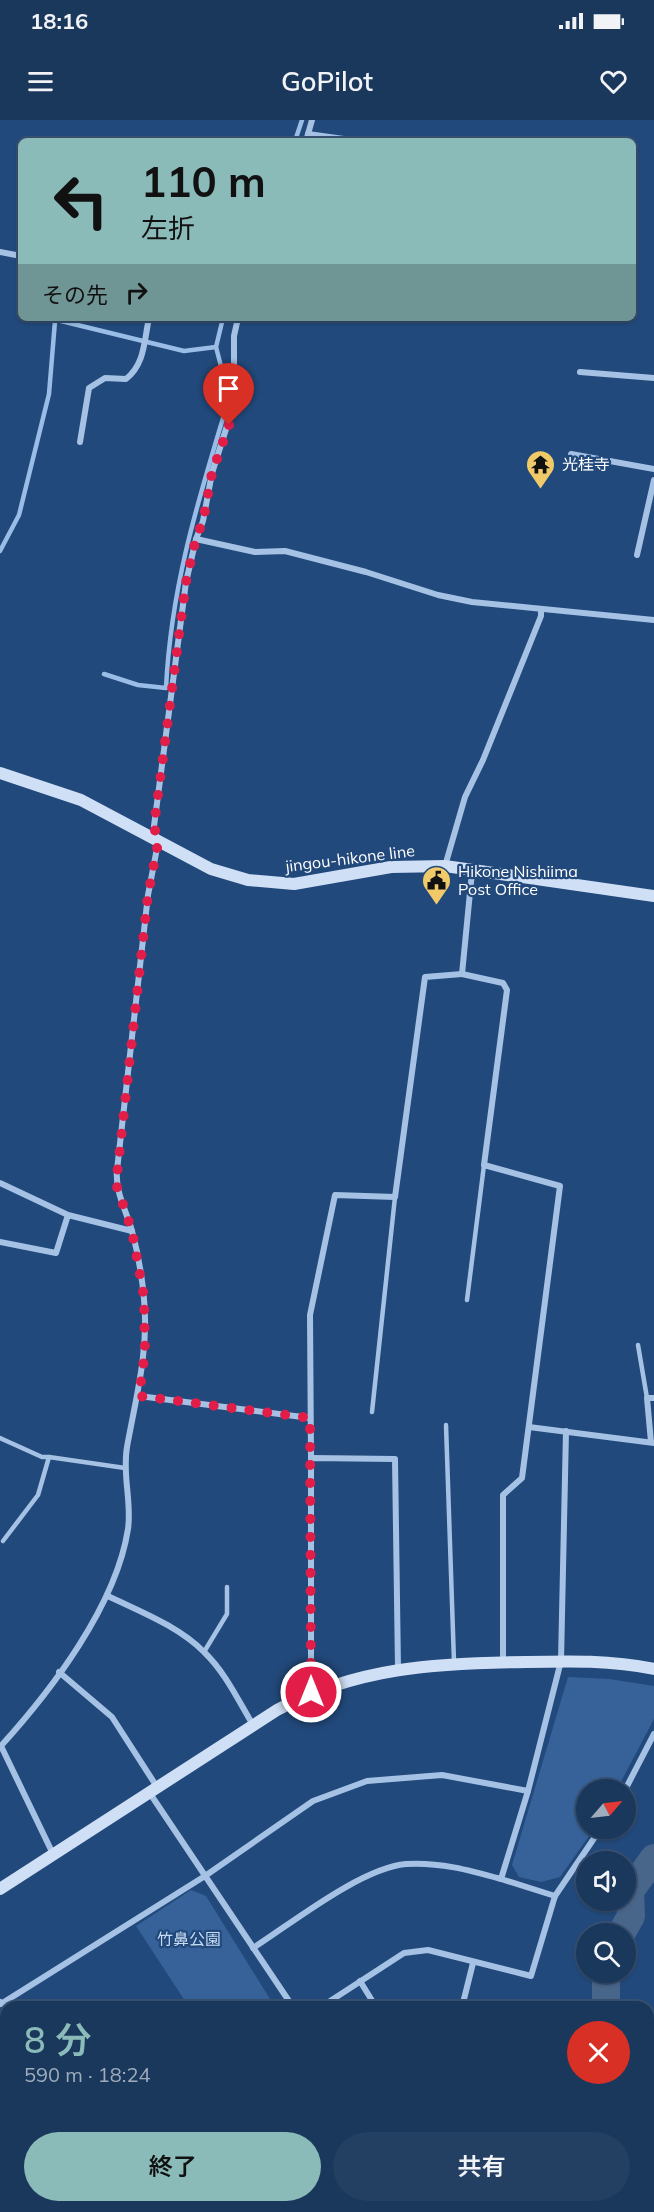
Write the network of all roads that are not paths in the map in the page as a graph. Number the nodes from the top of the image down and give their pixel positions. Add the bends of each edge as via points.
1 (312, 120) edge
2 (307, 137) edge
3 (0, 252) edge
4 (18, 255) edge
5 (148, 321) edge
6 (237, 321) edge
7 (580, 372) dead end
8 (654, 378) edge
9 (80, 442) dead end
10 (571, 454) dead end
11 (654, 470) edge
12 (654, 480) edge
13 (196, 538) junction
14 (637, 555) dead end
15 (541, 609) junction
16 (654, 620) edge
17 (0, 773) edge
18 (158, 843) junction
19 (445, 866) junction
20 (472, 872) junction
21 (654, 896) edge
22 (462, 974) junction
23 (484, 1165) junction
24 (0, 1184) edge
25 (395, 1197) junction
26 (68, 1215) junction
27 (132, 1231) junction
28 (0, 1242) edge
29 (467, 1300) dead end
30 (638, 1346) dead end
31 (139, 1396) junction
32 (651, 1398) edge
33 (372, 1412) dead end
34 (310, 1418) junction
35 (446, 1425) dead end
36 (529, 1427) junction
37 (566, 1431) junction
38 (0, 1438) edge
39 (652, 1442) edge
40 (49, 1457) junction
41 (311, 1458) junction
42 (125, 1468) junction
43 (3, 1541) dead end
44 (228, 1587) dead end
45 (108, 1596) junction
46 (204, 1652) junction
47 (503, 1662) junction
48 (561, 1662) junction
49 (454, 1665) junction
50 (398, 1668) junction
51 (654, 1669) edge
52 (59, 1672) junction
53 (311, 1692) junction
54 (253, 1725) junction
55 (654, 1734) edge
56 (0, 1746) edge
57 (631, 1779) edge
58 (153, 1790) junction
59 (528, 1791) junction
60 (594, 1839) edge
61 (54, 1856) junction
62 (205, 1876) junction
63 (501, 1879) junction
64 (0, 1889) edge
65 (555, 1896) junction
66 (253, 1948) junction
67 (473, 1963) junction
68 (360, 1981) junction
69 (7, 2001) edge
70 (289, 2001) edge
71 (330, 2001) edge
72 (372, 2001) edge
73 (464, 2001) edge

1 - 2 street
3 - 4 street
5 - 9 street via 141,363 134,372 126,379 105,378 89,388
6 - 13 street via 234,404
7 - 8 street
10 - 11 street
12 - 14 street
13 - 15 street via 255,552 285,551 461,600
13 - 18 street via 186,582 154,826
15 - 16 street
15 - 19 street via 542,616 465,797
17 - 18 street, jingou-hikone line via 81,800
18 - 19 street, jingou-hikone line via 230,875 294,884 391,867
18 - 27 street via 148,895 116,1184
19 - 20 street, jingou-hikone line
20 - 21 street, jingou-hikone line
20 - 22 street
22 - 23 street via 503,983 507,990
22 - 25 street via 425,977
23 - 29 lane
23 - 36 street via 560,1186
24 - 26 street
25 - 33 lane
25 - 34 street via 335,1195 310,1315
26 - 27 street
26 - 28 street via 56,1253
27 - 31 street via 144,1297 145,1352
30 - 32 lane
31 - 34 street
31 - 42 street
32 - 39 street
34 - 41 street
35 - 49 lane
36 - 37 street
36 - 47 street via 522,1478 502,1495
37 - 39 street
37 - 48 street
38 - 40 lane
40 - 42 lane
40 - 43 lane via 38,1496
41 - 50 street via 395,1459
41 - 53 street
42 - 45 street via 128,1528
44 - 46 lane via 227,1614
45 - 46 street via 176,1630
45 - 52 street
46 - 54 street via 225,1676
47 - 48 street
47 - 49 street
48 - 51 street via 625,1663
48 - 59 street
49 - 50 street
50 - 53 street
52 - 56 street via 39,1702
52 - 58 street via 112,1717
53 - 54 street
54 - 58 street
55 - 57 street
56 - 61 street
58 - 61 street
58 - 62 street
59 - 62 street via 442,1775 368,1782 313,1801
59 - 63 street
60 - 65 street
61 - 64 street
62 - 66 street
62 - 69 street
63 - 65 street
63 - 66 street via 453,1865 404,1864 363,1877
65 - 67 street via 531,1976
66 - 70 street
67 - 68 street via 428,1950 404,1953
67 - 73 street
68 - 71 street
68 - 72 street

